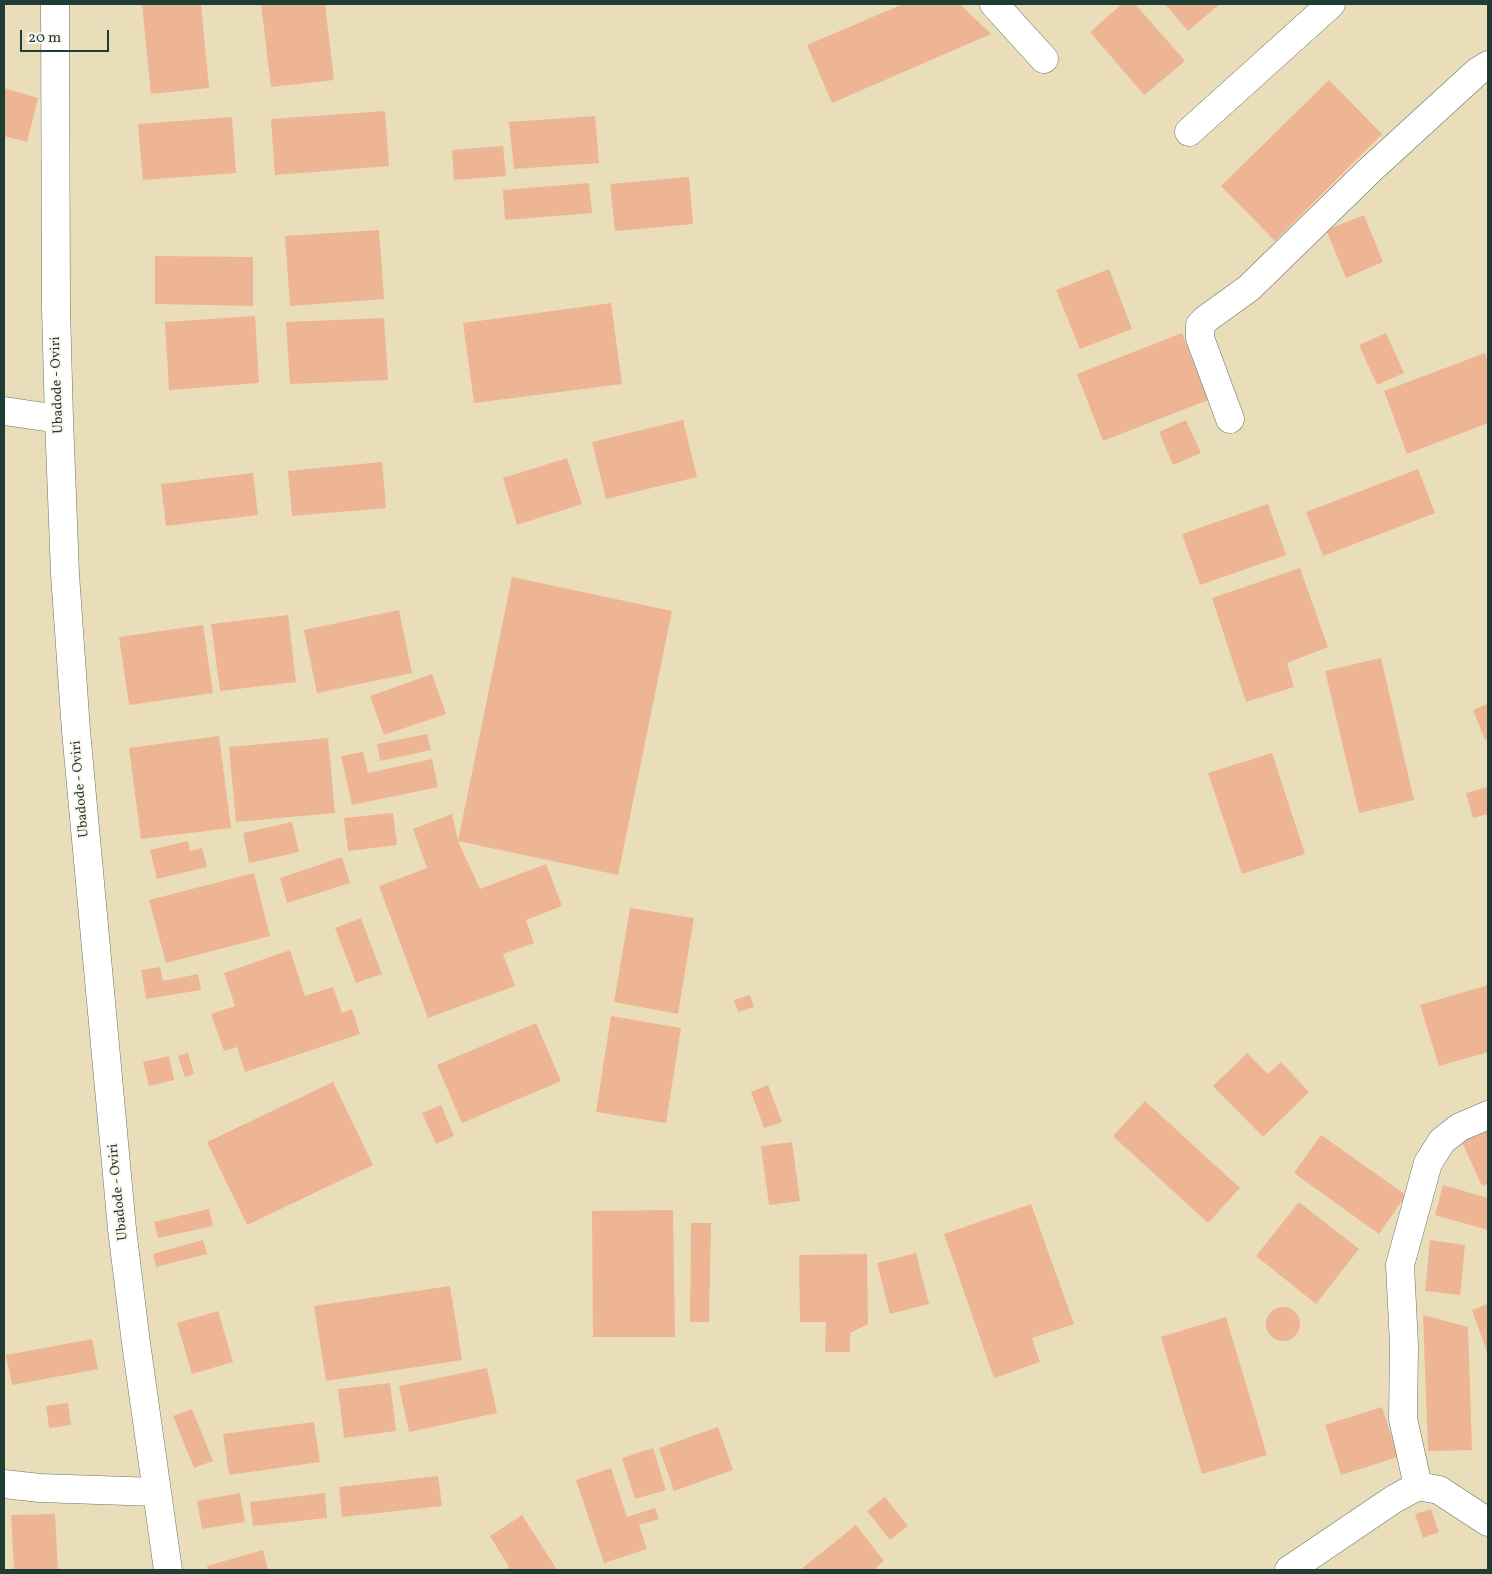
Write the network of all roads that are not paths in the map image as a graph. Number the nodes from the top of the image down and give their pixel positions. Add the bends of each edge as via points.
1 (55, 4) edge
2 (994, 4) edge
3 (1331, 4) edge
4 (1044, 59) dead end
5 (1488, 65) edge
6 (1189, 132) dead end
7 (4, 411) edge
8 (59, 419) junction
9 (1230, 419) dead end
10 (1488, 1115) edge
11 (4, 1484) edge
12 (1418, 1486) junction
13 (156, 1492) junction
14 (1488, 1522) edge
15 (168, 1570) edge
16 (1289, 1570) edge

1 - 8 street, Ubadode - Oviri
2 - 4 street
3 - 6 street
5 - 9 street via 1370,170 1248,288 1200,325 1200,338
7 - 8 street
8 - 13 street, Ubadode - Oviri via 65,574 86,848 122,1229
10 - 12 street via 1460,1127 1442,1141 1428,1163 1400,1265 1403,1419
11 - 13 street
12 - 14 street via 1438,1490
12 - 16 street
13 - 15 street, Ubadode - Oviri

